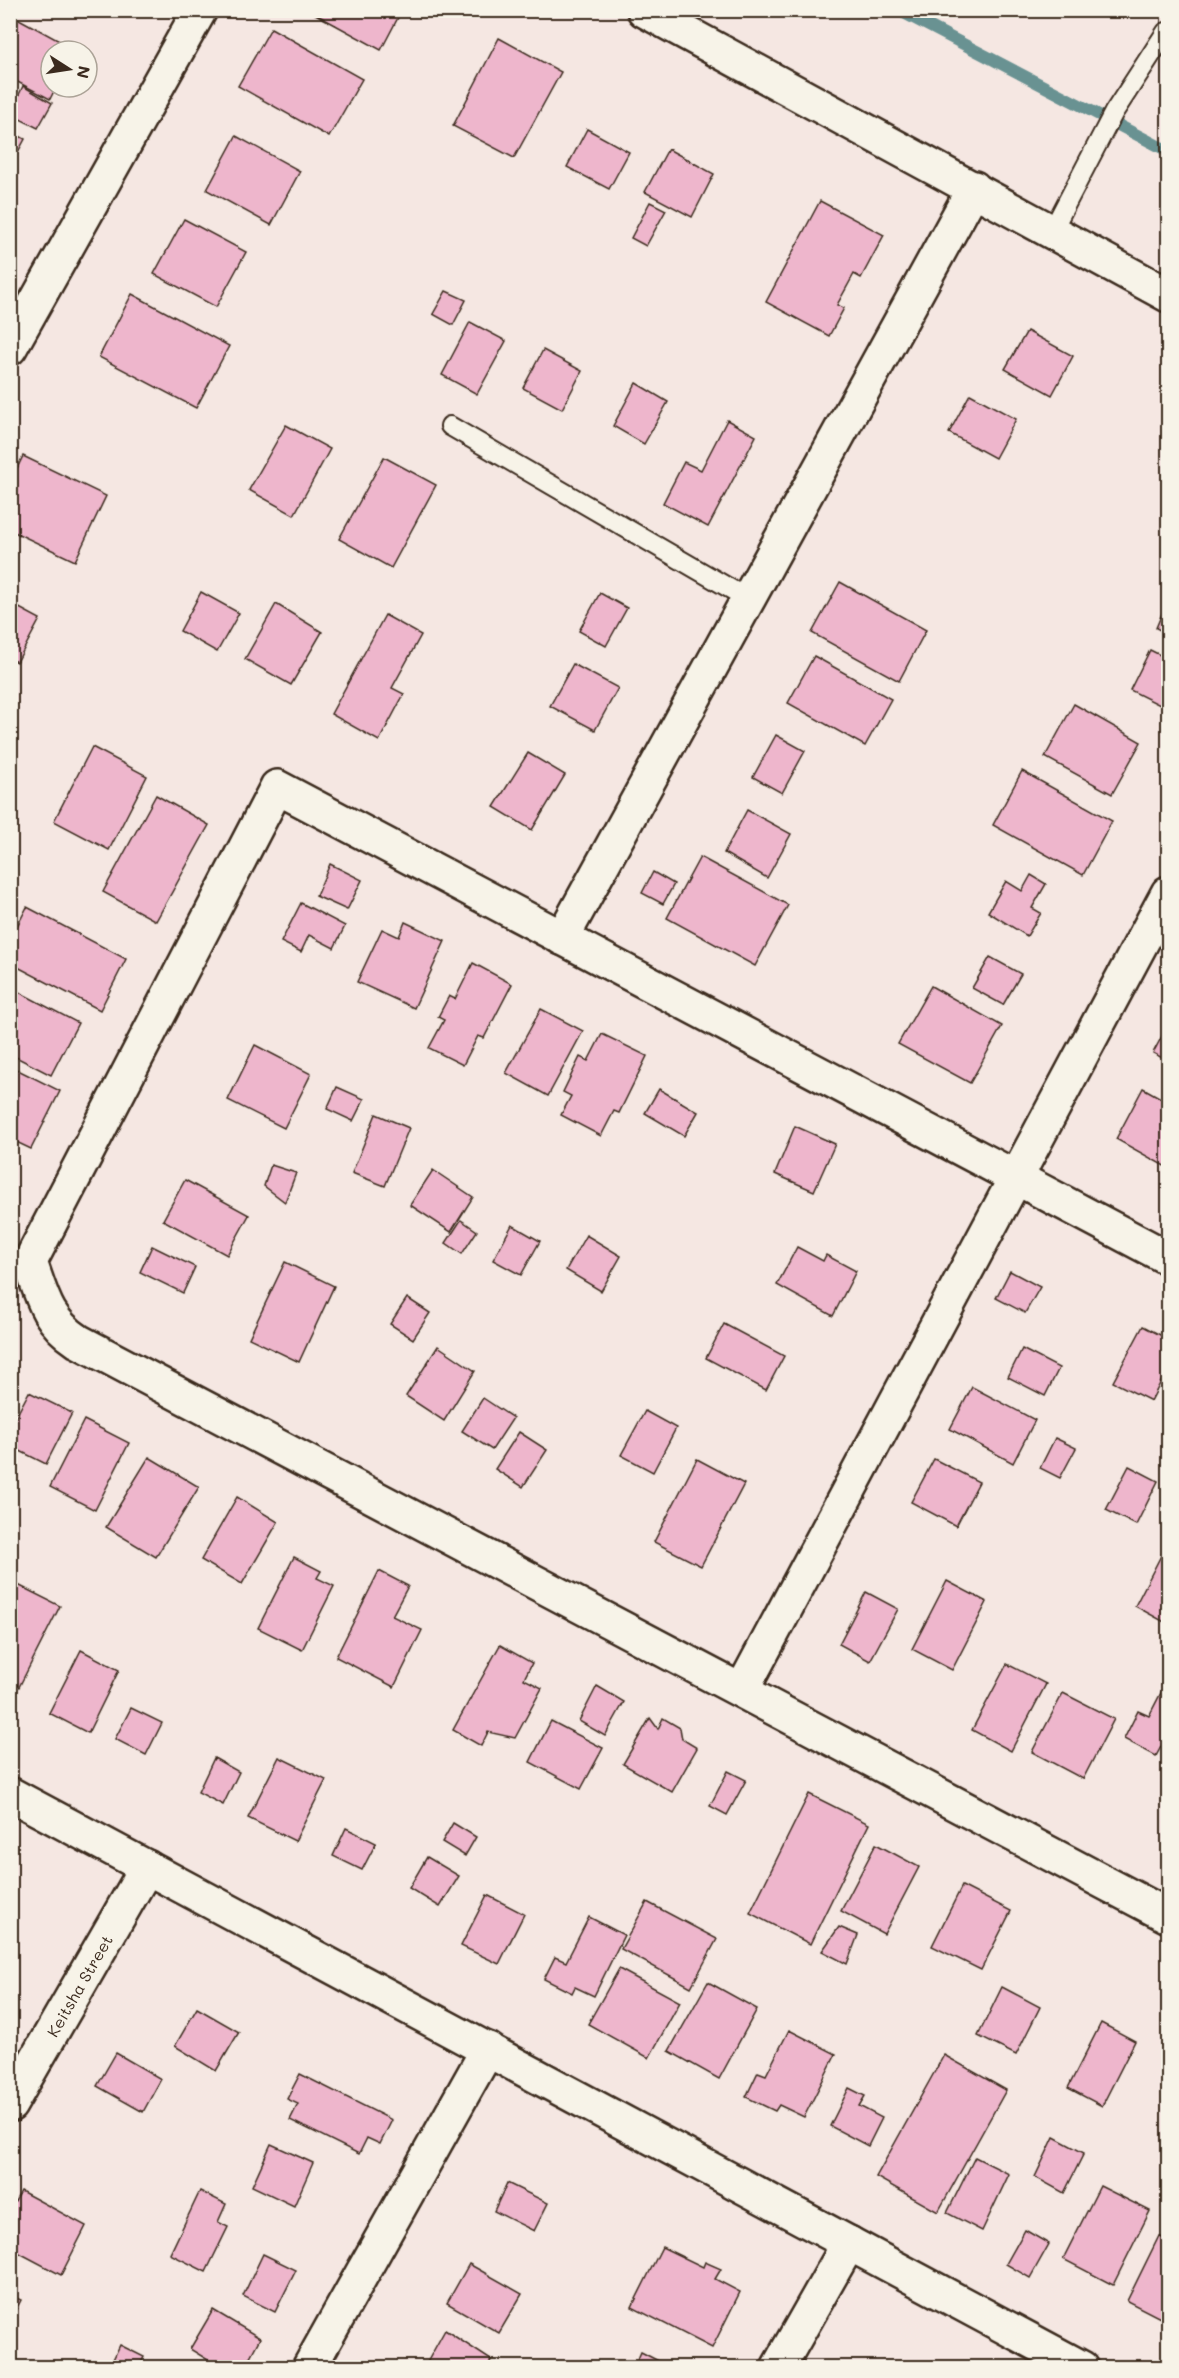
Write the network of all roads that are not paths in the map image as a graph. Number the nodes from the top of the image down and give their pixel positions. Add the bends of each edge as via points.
1 (200, 10) edge
2 (644, 10) edge
3 (1166, 32) dead end
4 (974, 188) junction
5 (1052, 231) junction
6 (1168, 295) edge
7 (10, 348) edge
8 (450, 426) dead end
9 (748, 599) junction
10 (1168, 893) edge
11 (562, 938) junction
12 (1016, 1178) junction
13 (1168, 1258) edge
14 (742, 1690) junction
15 (10, 1794) edge
16 (147, 1867) junction
17 (1168, 1916) edge
18 (488, 2049) junction
19 (10, 2105) edge
20 (849, 2243) junction
21 (309, 2367) edge
22 (778, 2367) edge
23 (1082, 2367) edge

1 - 7 street
2 - 4 street
3 - 5 lane via 1114,112
4 - 5 street
4 - 9 street
5 - 6 street
8 - 9 lane
9 - 11 street
10 - 12 street
11 - 12 street
11 - 14 street via 278,787 30,1262 53,1320 63,1332
12 - 13 street
12 - 14 street
14 - 17 street
15 - 16 street
16 - 18 street
16 - 19 street, Keitsha Street
18 - 20 street
18 - 21 street
20 - 22 street
20 - 23 street

